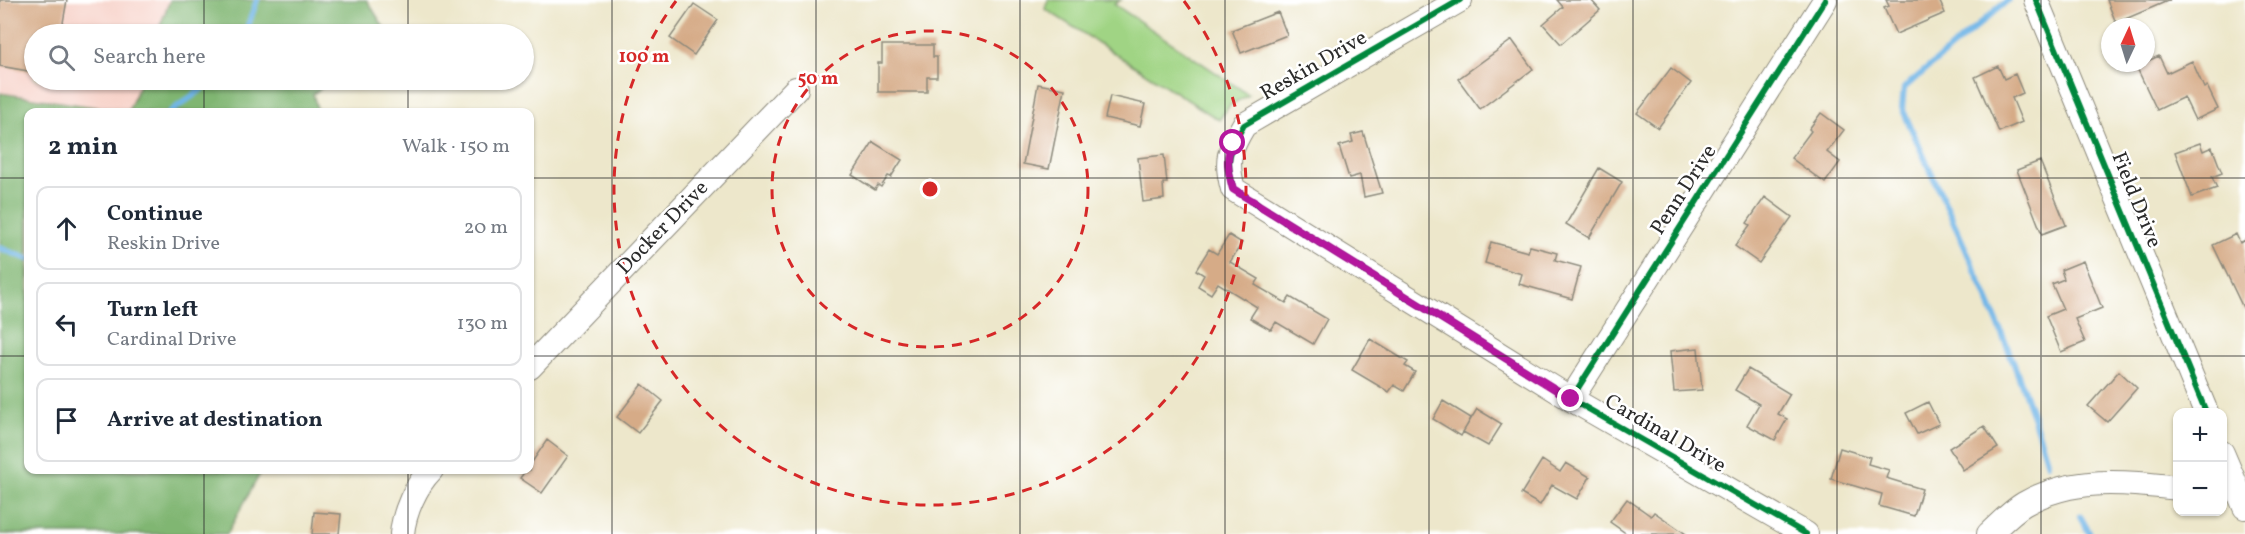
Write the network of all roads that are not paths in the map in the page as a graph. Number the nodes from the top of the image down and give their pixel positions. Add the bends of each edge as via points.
1 (1460, 0) edge
2 (1825, 0) edge
3 (2036, 0) edge
4 (796, 89) dead end
5 (1233, 189) joint
6 (534, 363) edge
7 (1571, 399) junction
8 (2204, 408) edge
9 (2227, 462) edge
10 (427, 474) edge
11 (2173, 487) edge
12 (2227, 506) edge
13 (2245, 507) edge
14 (2245, 516) edge
15 (402, 534) edge
16 (1806, 534) edge
17 (1989, 534) edge

1 - 5 street, Reskin Drive via 1244,125 1230,148 1228,169
2 - 7 street, Penn Drive
3 - 8 street, Field Drive
4 - 6 street, Docker Drive
5 - 7 street, Cardinal Drive
7 - 16 street, Cardinal Drive
9 - 13 street
10 - 15 street via 420,481
11 - 17 street via 2120,481 2063,487 2023,504
12 - 14 street

